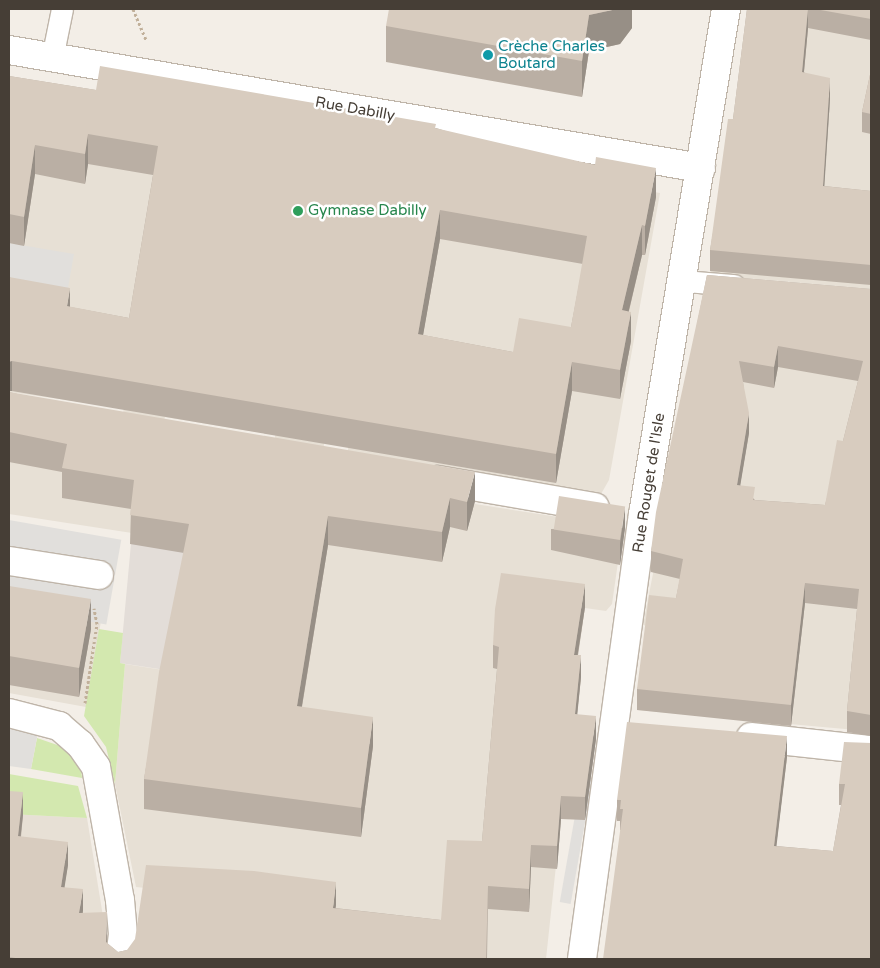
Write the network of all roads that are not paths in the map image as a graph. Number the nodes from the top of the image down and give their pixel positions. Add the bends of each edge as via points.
1 (62, 9) edge
2 (726, 9) edge
3 (9, 50) edge
4 (52, 58) junction
5 (701, 168) junction
6 (684, 281) junction
7 (752, 287) edge
8 (411, 475) edge
9 (644, 514) junction
10 (9, 561) edge
11 (99, 574) road end
12 (9, 713) edge
13 (612, 723) junction
14 (641, 726) edge
15 (728, 735) edge
16 (871, 750) edge
17 (120, 959) edge
18 (582, 959) edge

1 - 4 lane
2 - 5 street, Rue Rouget de l'Isle
3 - 4 street, Rue Dabilly
4 - 5 street, Rue Dabilly
5 - 6 street, Rue Rouget de l'Isle
6 - 7 lane
6 - 9 street, Rue Rouget de l'Isle
8 - 9 street
9 - 13 street, Rue Rouget de l'Isle
10 - 11 street
12 - 17 street via 64,730 80,744 96,767 120,900 123,934
13 - 14 street
13 - 18 street, Rue Rouget de l'Isle
15 - 16 street

